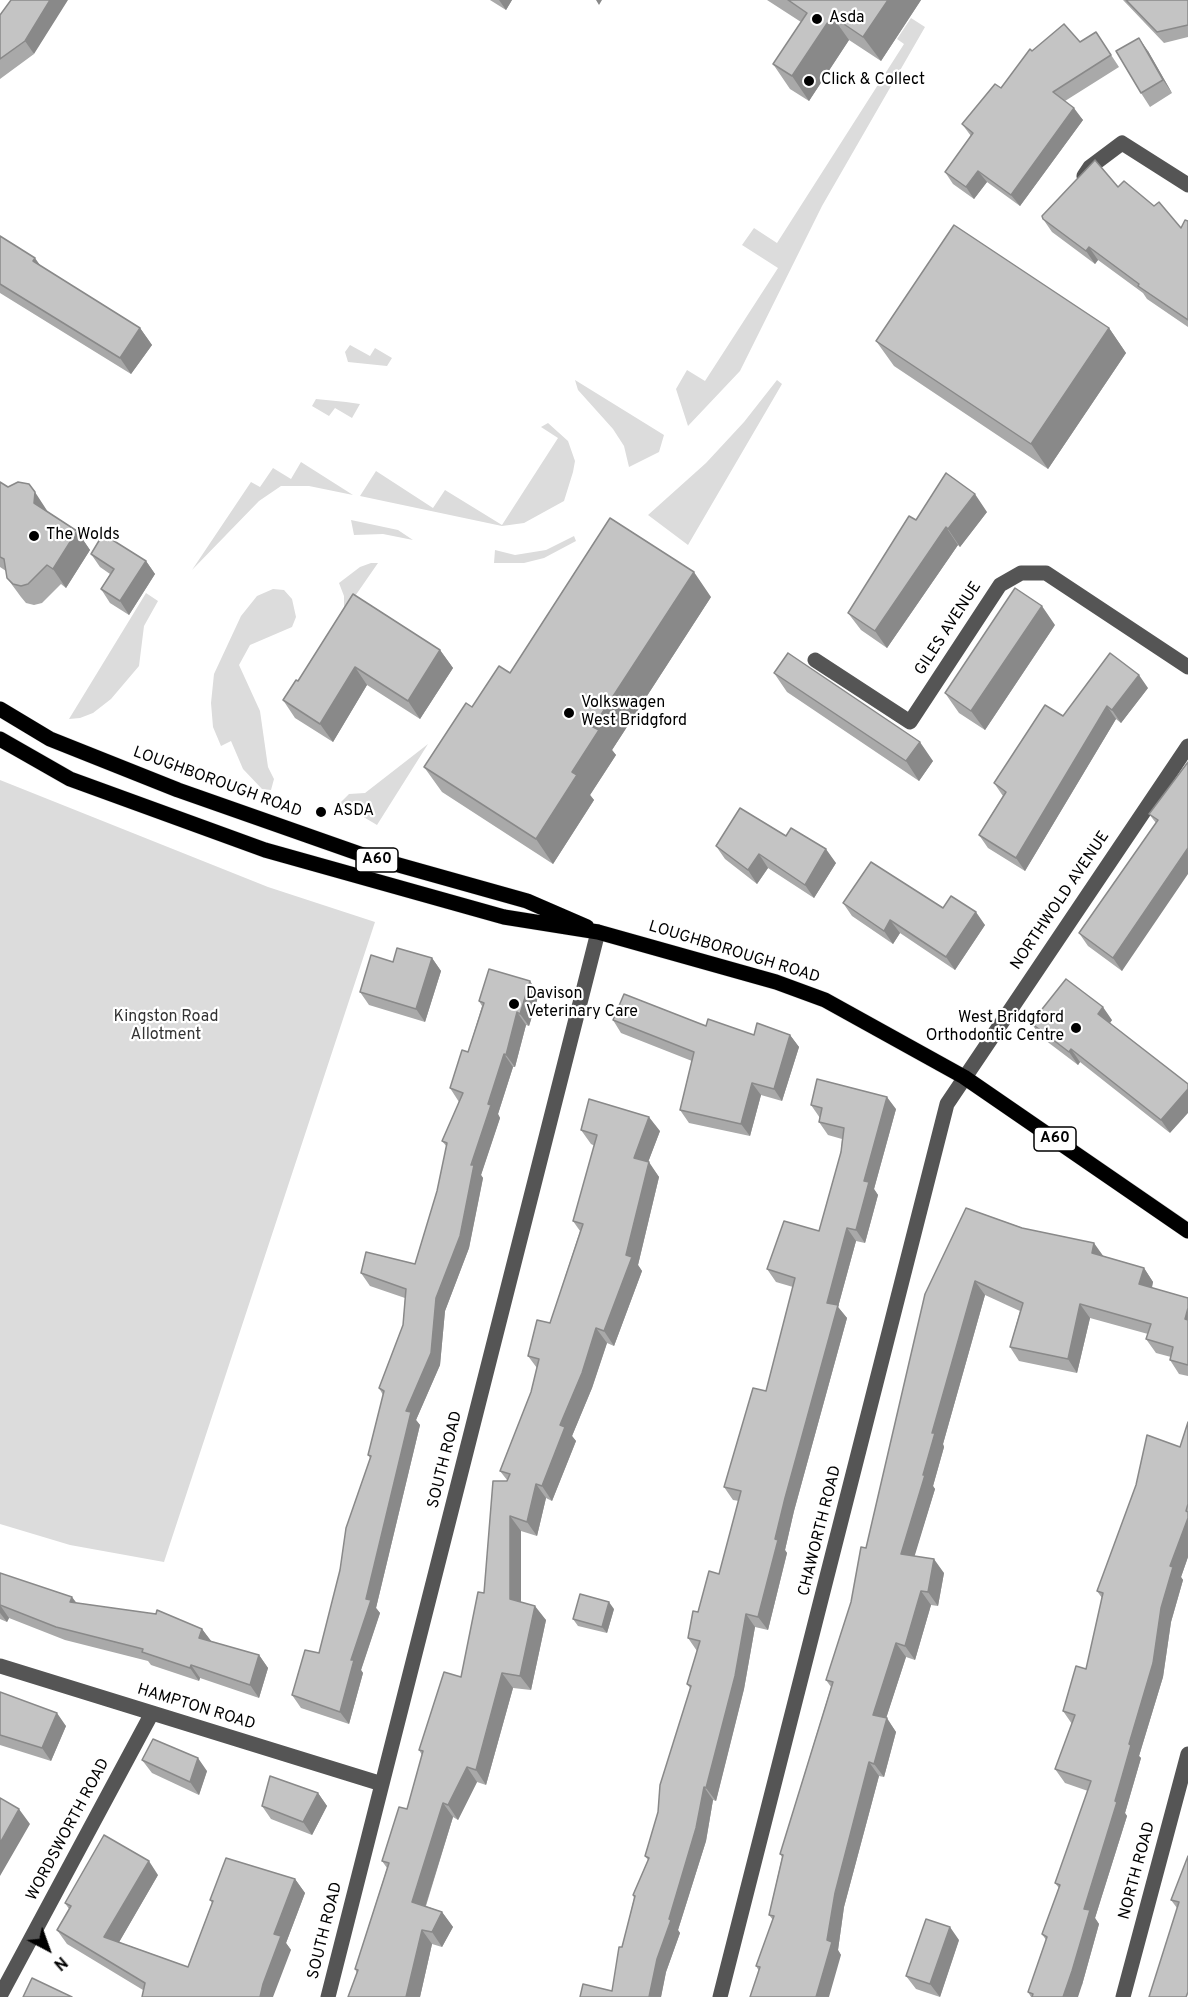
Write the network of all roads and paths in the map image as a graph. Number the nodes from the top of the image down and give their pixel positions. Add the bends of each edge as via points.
1 (1188, 185) edge
2 (1072, 191) edge
3 (815, 660) dead end
4 (1188, 667) edge
5 (0, 709) edge
6 (0, 739) edge
7 (1188, 746) edge
8 (598, 932) junction
9 (964, 1077) junction
10 (1188, 1231) edge
11 (0, 1666) edge
12 (152, 1713) junction
13 (1188, 1754) edge
14 (382, 1784) junction
15 (0, 1996) edge
16 (328, 1997) edge
17 (720, 1997) edge
18 (1124, 1997) edge

1 - 2 street via 1122,143 1090,167
3 - 4 street, GILES AVENUE via 910,722 1000,585 1021,573 1046,573
5 - 8 main road, LOUGHBOROUGH ROAD / A60 via 50,739 178,790 363,855 527,901
6 - 8 main road, LOUGHBOROUGH ROAD / A60 via 70,779 265,850 504,917
7 - 9 street, NORTHWOLD AVENUE
8 - 9 main road, LOUGHBOROUGH ROAD / A60 via 776,982 825,1000
8 - 14 street, SOUTH ROAD
9 - 10 main road, LOUGHBOROUGH ROAD / A60
9 - 17 street, CHAWORTH ROAD via 947,1104
11 - 12 street, HAMPTON ROAD
12 - 14 street, HAMPTON ROAD
12 - 15 street, WORDSWORTH ROAD
13 - 18 street, NORTH ROAD
14 - 16 street, SOUTH ROAD

